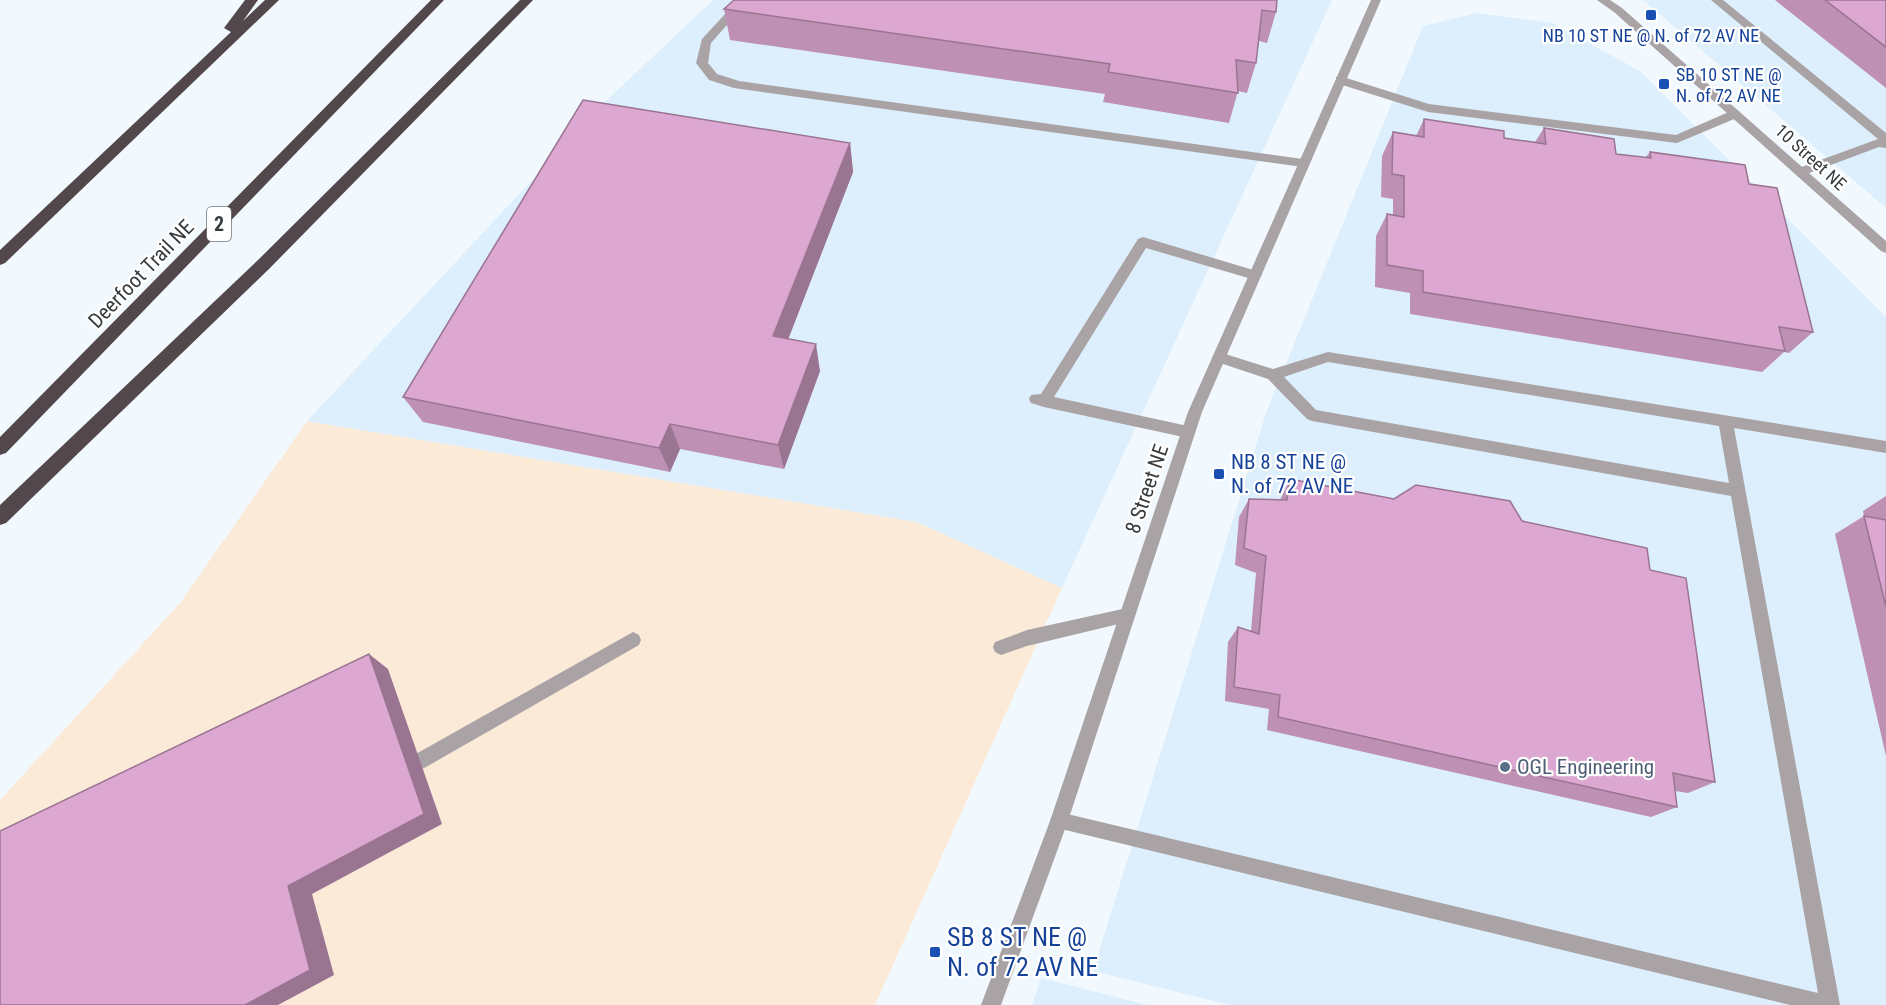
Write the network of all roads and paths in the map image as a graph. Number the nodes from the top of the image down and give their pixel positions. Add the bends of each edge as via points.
1 (252, 0) edge
2 (273, 0) edge
3 (438, 0) edge
4 (527, 0) edge
5 (744, 0) edge
6 (1376, 0) edge
7 (1602, 0) edge
8 (1716, 0) edge
9 (200, 70) junction
10 (1340, 80) junction
11 (1735, 114) junction
12 (1886, 139) edge
13 (1886, 144) edge
14 (1303, 163) junction
15 (1800, 172) junction
16 (1886, 248) edge
17 (0, 259) edge
18 (1255, 275) junction
19 (1219, 357) junction
20 (1273, 375) junction
21 (1725, 420) junction
22 (1188, 432) junction
23 (1886, 447) edge
24 (0, 448) edge
25 (1737, 491) junction
26 (0, 518) edge
27 (1127, 615) junction
28 (633, 640) dead end
29 (1001, 647) dead end
30 (420, 761) dead end
31 (1059, 821) junction
32 (991, 1005) edge
33 (1830, 1005) edge

1 - 9 highway
2 - 9 highway
3 - 24 highway, Deerfoot Trail NE / 2
4 - 26 highway via 263,265
5 - 14 street via 706,42 702,63 713,77 738,85
6 - 10 street, 8 Street NE
7 - 11 street, 10 Street NE
8 - 12 street
9 - 17 highway
10 - 11 street via 1428,108 1677,139
10 - 14 street, 8 Street NE
11 - 15 street, 10 Street NE
13 - 15 street via 1878,143
14 - 18 street, 8 Street NE
15 - 16 street, 10 Street NE
18 - 19 street, 8 Street NE
18 - 22 street via 1143,242 1039,400
19 - 20 street
19 - 22 street, 8 Street NE
20 - 21 street via 1328,357
20 - 25 street via 1312,415
21 - 23 street
21 - 25 street
22 - 27 street, 8 Street NE
25 - 33 street
27 - 29 street
27 - 31 street, 8 Street NE
28 - 30 street
31 - 32 street, 8 Street NE
31 - 33 street

